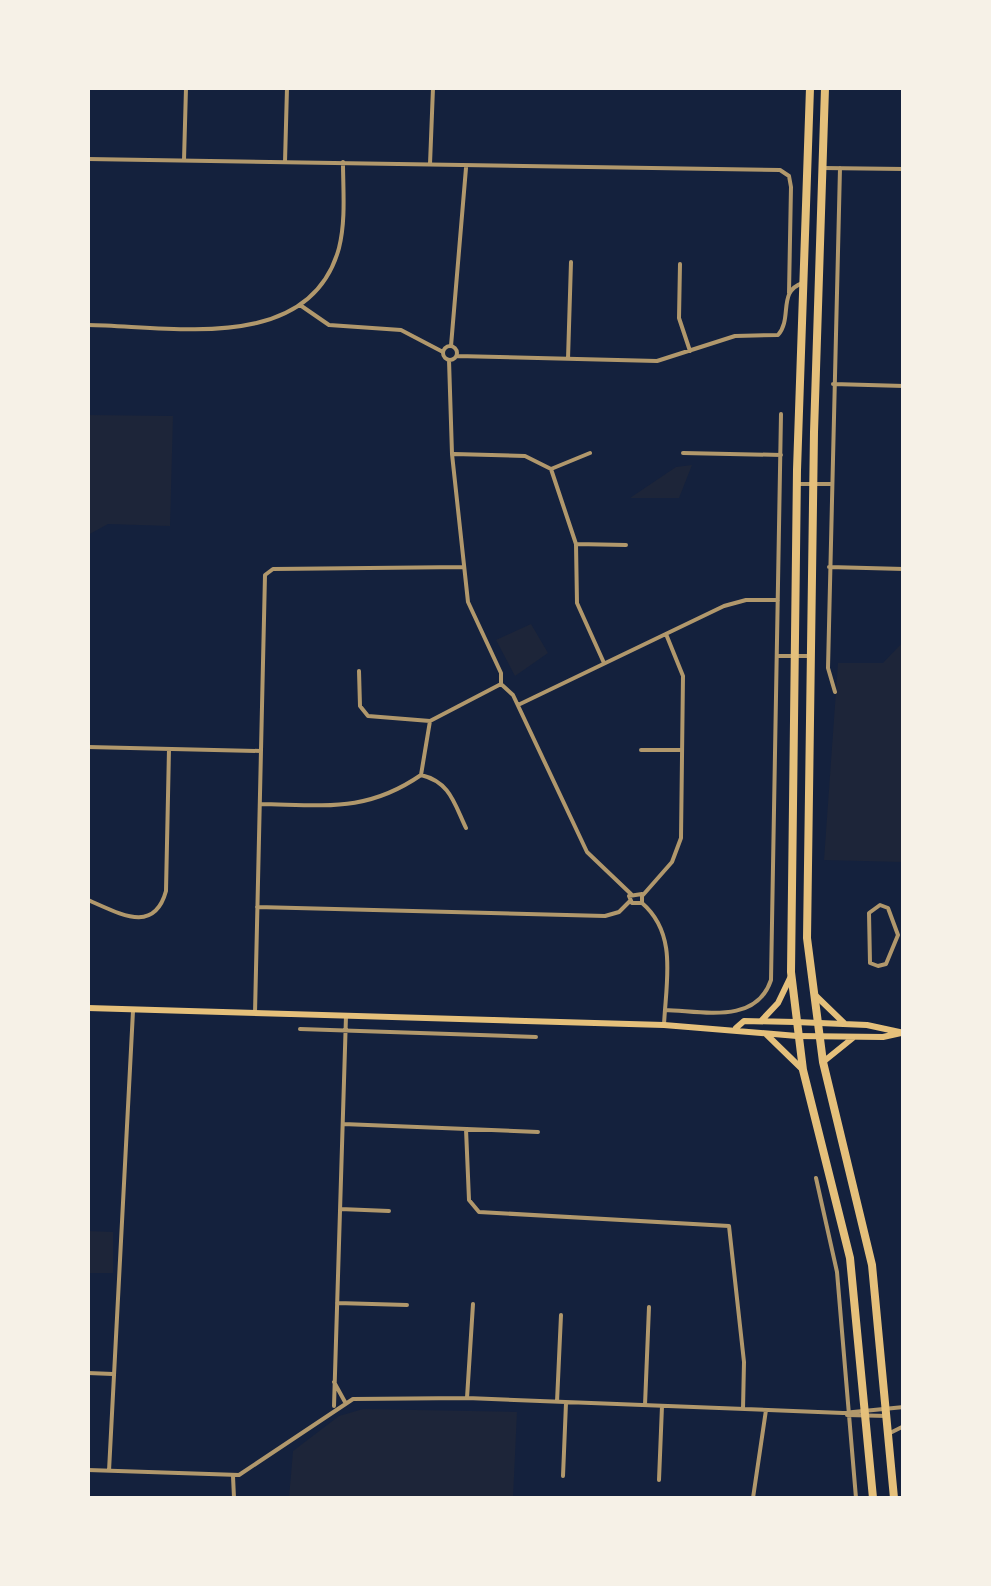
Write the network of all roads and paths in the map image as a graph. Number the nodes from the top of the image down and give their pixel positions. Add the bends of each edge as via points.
1 (186, 88) edge
2 (287, 88) edge
3 (433, 88) edge
4 (810, 88) edge
5 (826, 88) edge
6 (88, 159) edge
7 (184, 160) junction
8 (285, 162) junction
9 (343, 162) junction
10 (430, 164) junction
11 (466, 168) junction
12 (822, 168) junction
13 (840, 168) junction
14 (904, 169) edge
15 (571, 262) dead end
16 (680, 264) dead end
17 (804, 283) junction
18 (790, 292) junction
19 (803, 294) junction
20 (818, 294) junction
21 (300, 306) junction
22 (88, 325) edge
23 (451, 346) junction
24 (690, 351) junction
25 (442, 352) junction
26 (457, 356) junction
27 (568, 359) junction
28 (449, 360) junction
29 (832, 384) junction
30 (904, 386) edge
31 (781, 414) dead end
32 (590, 453) dead end
33 (452, 454) junction
34 (683, 454) dead end
35 (781, 455) junction
36 (551, 469) junction
37 (797, 484) junction
38 (813, 484) junction
39 (831, 484) junction
40 (576, 544) junction
41 (626, 545) dead end
42 (464, 567) junction
43 (830, 568) junction
44 (904, 569) edge
45 (778, 600) junction
46 (666, 634) junction
47 (777, 656) junction
48 (794, 656) junction
49 (811, 656) junction
50 (604, 663) junction
51 (359, 671) dead end
52 (501, 684) junction
53 (835, 692) dead end
54 (518, 706) junction
55 (430, 722) junction
56 (88, 747) edge
57 (169, 749) junction
58 (641, 750) dead end
59 (682, 750) junction
60 (261, 752) junction
61 (422, 775) junction
62 (260, 804) junction
63 (466, 828) dead end
64 (643, 895) junction
65 (631, 898) junction
66 (88, 900) edge
67 (642, 903) junction
68 (257, 907) junction
69 (901, 935) edge
70 (792, 976) junction
71 (813, 994) junction
72 (88, 1008) edge
73 (133, 1009) junction
74 (664, 1010) junction
75 (255, 1013) junction
76 (346, 1016) junction
77 (761, 1021) junction
78 (795, 1022) junction
79 (816, 1023) junction
80 (845, 1024) junction
81 (664, 1025) junction
82 (736, 1028) junction
83 (300, 1029) dead end
84 (346, 1031) junction
85 (903, 1032) edge
86 (766, 1034) junction
87 (797, 1036) junction
88 (818, 1036) junction
89 (855, 1036) junction
90 (536, 1037) dead end
91 (823, 1062) junction
92 (803, 1070) junction
93 (343, 1124) junction
94 (466, 1130) junction
95 (538, 1132) dead end
96 (816, 1178) dead end
97 (340, 1209) junction
98 (389, 1211) dead end
99 (337, 1303) junction
100 (474, 1304) dead end
101 (408, 1305) dead end
102 (649, 1308) dead end
103 (561, 1315) dead end
104 (88, 1373) edge
105 (113, 1374) junction
106 (334, 1382) junction
107 (466, 1398) junction
108 (346, 1402) junction
109 (557, 1402) junction
110 (566, 1403) junction
111 (644, 1406) junction
112 (662, 1406) junction
113 (904, 1407) edge
114 (334, 1408) junction
115 (743, 1410) junction
116 (766, 1410) junction
117 (886, 1412) junction
118 (847, 1413) junction
119 (866, 1413) junction
120 (904, 1426) edge
121 (888, 1435) junction
122 (88, 1470) edge
123 (109, 1471) junction
124 (232, 1476) junction
125 (563, 1476) dead end
126 (659, 1480) dead end
127 (234, 1498) edge
128 (753, 1498) edge
129 (856, 1498) edge
130 (874, 1498) edge
131 (894, 1498) edge

1 - 7 street
2 - 8 street
3 - 10 street
4 - 17 highway
5 - 12 highway
6 - 7 street
7 - 8 street
8 - 9 street
9 - 10 street
9 - 21 street via 339,247 324,282
10 - 11 street
11 - 18 street via 786,172
11 - 23 street
12 - 13 street
12 - 20 highway
13 - 14 street
13 - 29 street
15 - 27 street
16 - 24 street via 679,318
17 - 18 street
17 - 19 highway
18 - 19 street
18 - 24 street via 780,334 738,336
19 - 20 street
19 - 37 highway
20 - 38 highway
21 - 22 street via 245,326
21 - 25 street via 329,325 401,330
23 - 25 street
23 - 26 street
24 - 27 street via 657,361
25 - 28 street
26 - 27 street
26 - 28 street
28 - 33 street
29 - 30 street
29 - 39 street
31 - 35 street
32 - 36 street
33 - 36 street via 526,456
33 - 42 street
34 - 35 street
35 - 45 street
36 - 40 street
37 - 38 street
37 - 48 highway
38 - 39 street
38 - 49 highway
39 - 43 street
40 - 41 street
40 - 50 street via 577,602
42 - 52 street via 468,602 502,672
42 - 60 street via 268,571
43 - 44 street
43 - 53 street via 828,668
45 - 46 street via 733,603
45 - 47 street
46 - 50 street
46 - 59 street via 682,676
47 - 48 street
47 - 74 street via 770,984 758,1002 734,1012
48 - 49 street
48 - 70 highway
49 - 71 highway via 807,924
50 - 54 street
51 - 55 street via 360,706 368,716
52 - 54 street
52 - 55 street
54 - 65 street via 587,852
55 - 61 street
56 - 57 street
57 - 60 street
57 - 66 street via 161,908 137,920
58 - 59 street
59 - 64 street via 680,844
60 - 62 street
61 - 62 street via 371,803
61 - 63 street via 447,787
62 - 68 street
64 - 65 street
64 - 67 street
65 - 67 street
65 - 68 street via 605,916
67 - 74 street via 666,939
68 - 75 street
69 - 69 street via 886,964 870,963 873,906 888,908
70 - 77 main road
70 - 78 highway
71 - 79 highway
71 - 80 main road
72 - 73 main road
73 - 75 main road
73 - 105 street
74 - 81 street
75 - 76 main road
76 - 81 main road
76 - 84 street
77 - 78 main road
77 - 82 main road via 744,1020
78 - 79 main road
78 - 87 highway
79 - 80 main road
79 - 88 highway
80 - 85 main road
81 - 82 main road
82 - 86 main road
83 - 84 street
84 - 90 street
84 - 93 street
85 - 89 main road
86 - 87 main road
86 - 92 main road
87 - 88 main road
87 - 92 highway
88 - 89 main road
88 - 91 highway
89 - 91 main road
91 - 117 highway via 868,1243
92 - 119 highway via 846,1238
93 - 94 street
93 - 97 street
94 - 95 street
94 - 115 street via 470,1200 479,1212 730,1226
96 - 118 street via 838,1272
97 - 98 street
97 - 99 street
99 - 101 street
99 - 106 street
100 - 107 street
102 - 111 street
103 - 109 street
104 - 105 street
105 - 123 street
106 - 108 street
106 - 114 street
107 - 108 street
107 - 109 street
108 - 114 street
109 - 110 street
110 - 111 street
110 - 125 street
111 - 112 street
112 - 115 street
112 - 126 street
113 - 117 street
114 - 124 street
115 - 116 street
116 - 118 street
116 - 128 street
117 - 119 street
117 - 121 highway
118 - 119 street
118 - 129 street
119 - 130 highway
120 - 121 street
121 - 131 highway
122 - 123 street
123 - 124 street
124 - 127 street

